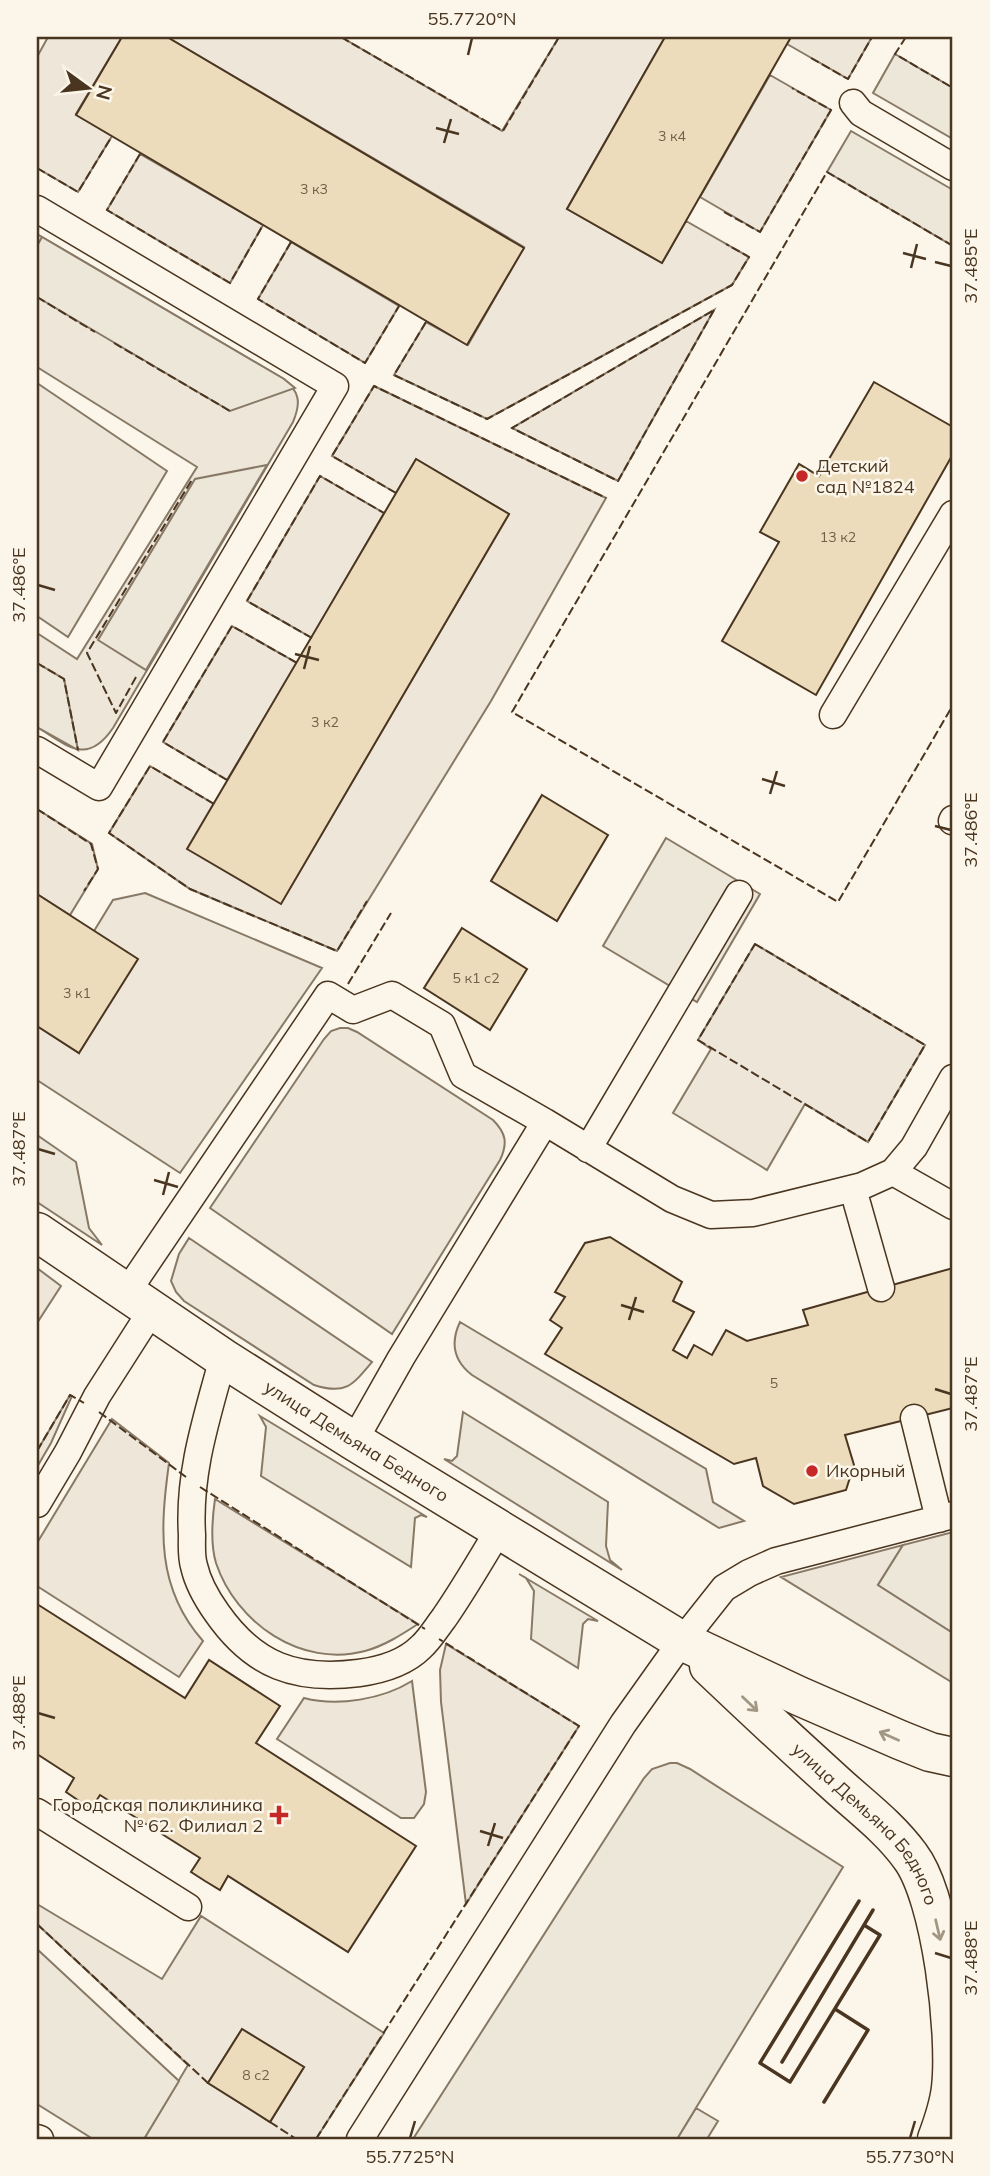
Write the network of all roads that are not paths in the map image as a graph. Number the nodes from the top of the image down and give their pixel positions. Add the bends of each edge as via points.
1 (853, 103) dead end
2 (953, 167) edge
3 (37, 209) edge
4 (953, 514) edge
5 (833, 715) dead end
6 (37, 750) edge
7 (739, 894) dead end
8 (953, 1077) edge
9 (943, 1118) edge
10 (545, 1122) junction
11 (588, 1149) junction
12 (893, 1172) junction
13 (853, 1189) junction
14 (953, 1206) edge
15 (37, 1232) edge
16 (881, 1288) dead end
17 (139, 1301) junction
18 (223, 1358) junction
19 (914, 1418) dead end
20 (354, 1441) junction
21 (37, 1504) edge
22 (946, 1517) edge
23 (500, 1528) junction
24 (682, 1640) junction
25 (953, 1757) edge
26 (37, 1812) edge
27 (188, 1907) dead end
28 (953, 2128) edge
29 (360, 2139) edge
30 (937, 2139) edge
31 (947, 2139) edge

1 - 2 lane via 861,113
3 - 6 lane via 335,386 99,787
4 - 5 lane
7 - 11 lane
8 - 9 lane
9 - 12 lane
10 - 11 lane
10 - 17 lane via 463,1075 442,1025 392,995 353,1010 328,995
10 - 20 lane
11 - 13 lane via 672,1199 711,1215 753,1213
12 - 13 lane
12 - 14 lane
13 - 16 lane
15 - 17 street, улица Демьяна Бедного
17 - 18 street, улица Демьяна Бедного
17 - 21 lane via 97,1396
18 - 20 street, улица Демьяна Бедного
18 - 23 lane via 196,1460 191,1510 193,1565 205,1596 226,1626 259,1657 305,1675 376,1671 402,1660 432,1634
19 - 22 lane
20 - 23 street, улица Демьяна Бедного
22 - 24 lane via 762,1566 724,1588
23 - 24 street, улица Демьяна Бедного
25 -> 24 street, улица Демьяна Бедного via 887,1735
24 - 29 lane via 623,1724
24 -> 30 street, улица Демьяна Бедного via 889,1830 912,1858 939,1931 953,2047 951,2090
26 - 27 lane
28 - 31 street

